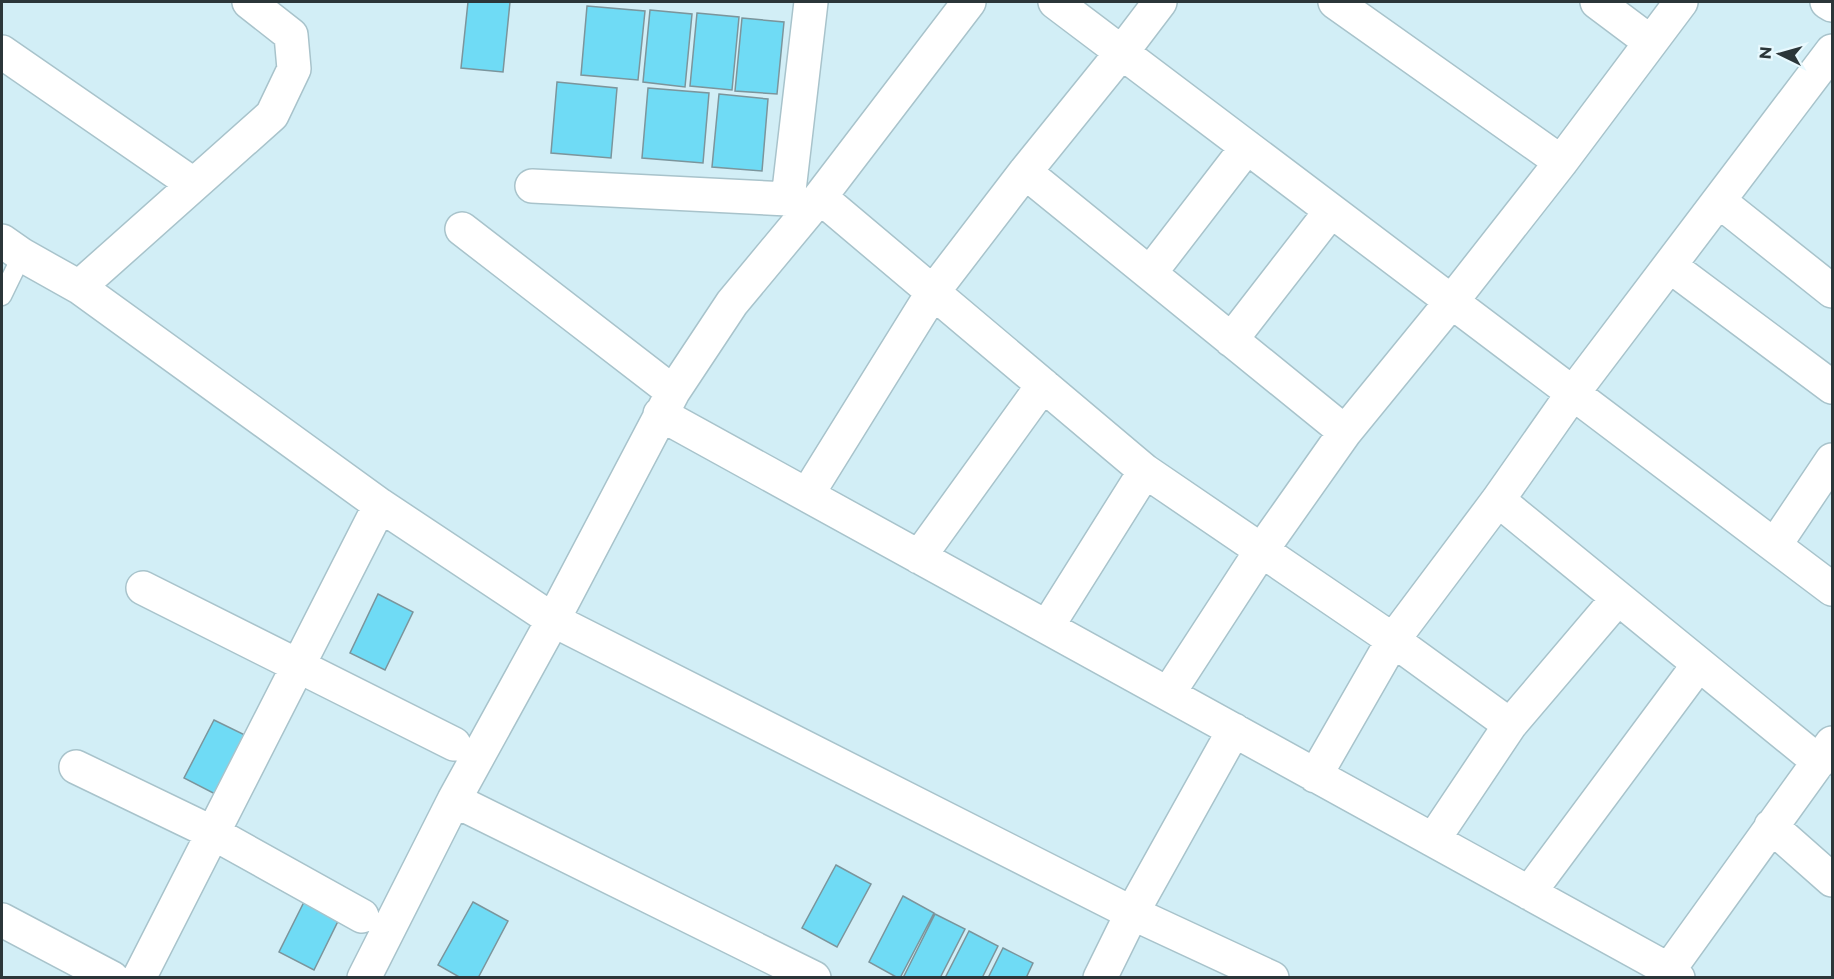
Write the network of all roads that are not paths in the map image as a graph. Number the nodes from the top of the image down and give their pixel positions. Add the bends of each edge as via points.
1 (249, 2) edge
2 (811, 2) edge
3 (969, 2) edge
4 (1055, 2) edge
5 (1160, 2) edge
6 (1597, 2) edge
7 (1681, 2) edge
8 (1827, 2) edge
9 (1342, 4) edge
10 (1833, 5) edge
11 (1649, 41) junction
12 (1833, 51) edge
13 (2, 52) edge
14 (1122, 52) junction
15 (1248, 147) junction
16 (1561, 162) junction
17 (1025, 172) junction
18 (193, 184) junction
19 (532, 186) dead end
20 (820, 197) junction
21 (1719, 201) junction
22 (1332, 211) junction
23 (462, 229) dead end
24 (12, 248) edge
25 (1670, 266) junction
26 (1150, 273) junction
27 (79, 286) junction
28 (1833, 291) edge
29 (933, 292) junction
30 (2, 296) edge
31 (1452, 301) junction
32 (1231, 340) junction
33 (1043, 385) junction
34 (1833, 387) edge
35 (1573, 393) junction
36 (667, 403) junction
37 (1345, 432) junction
38 (1833, 460) edge
39 (1144, 471) junction
40 (807, 495) junction
41 (1498, 500) junction
42 (380, 505) junction
43 (1775, 545) junction
44 (1261, 551) junction
45 (919, 556) junction
46 (143, 588) dead end
47 (1833, 589) edge
48 (1618, 598) junction
49 (553, 620) junction
50 (1047, 627) junction
51 (1393, 639) junction
52 (299, 664) junction
53 (1699, 664) junction
54 (1168, 694) junction
55 (1510, 725) junction
56 (1233, 730) junction
57 (454, 744) dead end
58 (1826, 752) edge
59 (76, 766) dead end
60 (1315, 776) junction
61 (454, 800) junction
62 (1771, 826) junction
63 (213, 833) junction
64 (1433, 840) junction
65 (1833, 880) edge
66 (1529, 893) junction
67 (1132, 913) junction
68 (362, 916) dead end
69 (2, 920) edge
70 (375, 974) edge
71 (1670, 975) edge
72 (112, 978) edge
73 (139, 978) edge
74 (814, 978) edge
75 (1100, 978) edge
76 (1272, 978) edge

1 - 18 street via 291,35 294,69 272,115
2 - 19 street via 788,199
3 - 20 street
4 - 14 street
5 - 14 street
6 - 11 street
7 - 11 street
8 - 10 street
9 - 16 street
11 - 16 street
12 - 21 street
13 - 18 street
14 - 15 street
14 - 17 street
15 - 22 street
15 - 26 street
16 - 31 street
17 - 26 street
17 - 29 street
18 - 27 street
20 - 29 street
20 - 36 street via 732,303
21 - 25 street
21 - 28 street
22 - 31 street
22 - 32 street
23 - 36 street
24 - 27 street
24 - 30 lane
25 - 34 street
25 - 35 street
26 - 32 street
27 - 42 street
29 - 33 street
29 - 40 street
31 - 35 street
31 - 37 street
32 - 37 street
33 - 39 street
33 - 45 street
35 - 41 street
35 - 43 street
36 - 40 street
36 - 49 street
37 - 44 street
38 - 43 street
39 - 44 street
39 - 50 street
40 - 45 street
41 - 48 street
41 - 51 street
42 - 49 street
42 - 52 street
43 - 47 street
44 - 51 street
44 - 54 street
45 - 50 street
46 - 52 street
48 - 53 street
48 - 55 street
49 - 61 street
49 - 67 street
50 - 54 street
51 - 55 street
51 - 60 street
52 - 57 street
52 - 63 street
53 - 58 street
53 - 66 street
54 - 56 street
55 - 64 street
56 - 60 street
56 - 67 street
58 - 62 street
59 - 63 street
60 - 64 street
61 - 70 street
61 - 74 street
62 - 65 street
62 - 71 street
63 - 68 street
63 - 73 street
64 - 66 street
66 - 71 street
67 - 75 street
67 - 76 street
69 - 72 street

